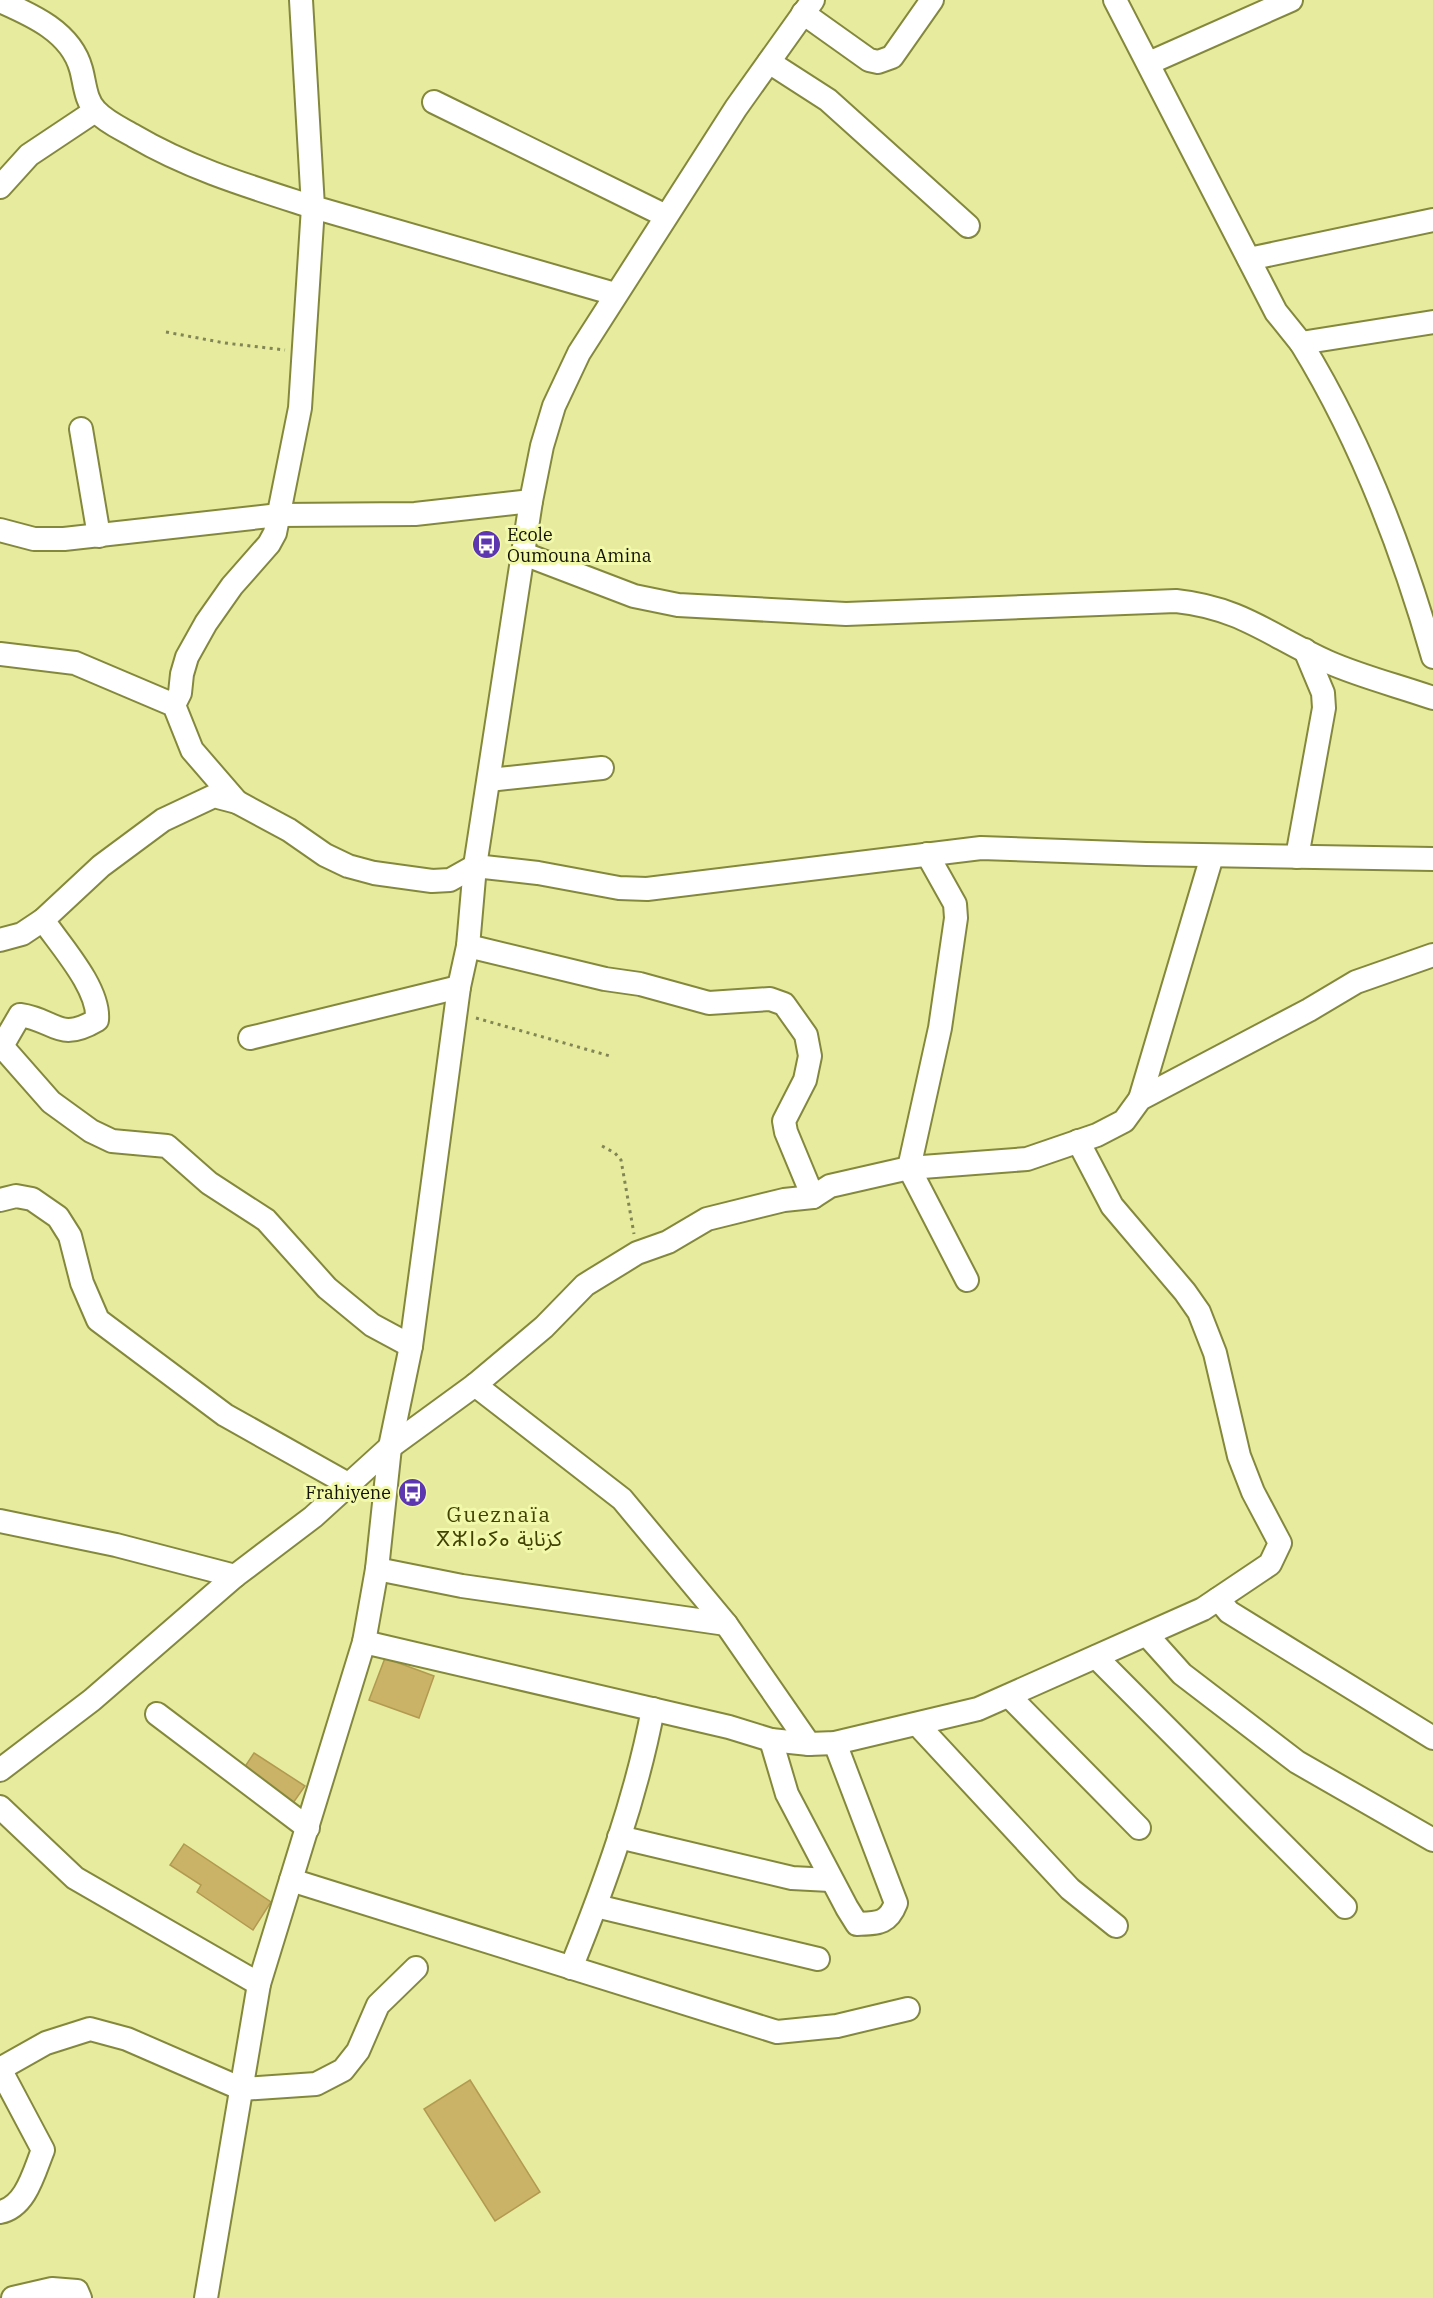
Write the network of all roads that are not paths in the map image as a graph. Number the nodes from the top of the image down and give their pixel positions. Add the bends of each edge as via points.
1 (301, 0) edge
2 (932, 0) edge
3 (1115, 0) edge
4 (1291, 0) edge
5 (0, 1) edge
6 (808, 7) edge
7 (769, 62) junction
8 (1149, 63) junction
9 (434, 102) dead end
10 (95, 111) junction
11 (0, 187) edge
12 (313, 207) junction
13 (666, 216) junction
14 (1433, 220) edge
15 (968, 226) dead end
16 (1249, 259) junction
17 (615, 294) junction
18 (1433, 322) edge
19 (1301, 343) junction
20 (81, 429) dead end
21 (531, 501) junction
22 (279, 515) junction
23 (0, 530) edge
24 (99, 536) junction
25 (524, 554) junction
26 (1305, 650) junction
27 (0, 654) edge
28 (1433, 657) edge
29 (1433, 698) edge
30 (174, 705) junction
31 (602, 768) dead end
32 (489, 780) junction
33 (237, 802) junction
34 (927, 854) junction
35 (1212, 856) junction
36 (1297, 857) junction
37 (1433, 860) edge
38 (476, 866) junction
39 (43, 920) junction
40 (0, 940) edge
41 (468, 946) junction
42 (1433, 955) edge
43 (459, 987) junction
44 (250, 1038) dead end
45 (1, 1045) edge
46 (1140, 1100) junction
47 (1078, 1141) junction
48 (909, 1168) junction
49 (813, 1197) junction
50 (0, 1200) edge
51 (967, 1280) dead end
52 (411, 1346) junction
53 (475, 1385) junction
54 (390, 1447) junction
55 (348, 1484) junction
56 (0, 1521) edge
57 (377, 1569) junction
58 (235, 1576) junction
59 (1218, 1599) junction
60 (726, 1623) junction
61 (1147, 1635) junction
62 (364, 1641) junction
63 (1096, 1657) junction
64 (1009, 1695) junction
65 (653, 1709) junction
66 (156, 1714) dead end
67 (917, 1724) junction
68 (1433, 1737) edge
69 (771, 1740) junction
70 (835, 1743) junction
71 (809, 1744) junction
72 (3, 1764) edge
73 (0, 1807) edge
74 (308, 1828) junction
75 (1139, 1828) dead end
76 (619, 1837) junction
77 (1433, 1840) edge
78 (291, 1880) junction
79 (830, 1880) junction
80 (596, 1906) junction
81 (1345, 1907) dead end
82 (1116, 1926) dead end
83 (818, 1959) dead end
84 (416, 1968) dead end
85 (571, 1968) junction
86 (260, 1984) junction
87 (908, 2009) dead end
88 (0, 2069) edge
89 (242, 2089) junction
90 (0, 2212) edge
91 (13, 2298) edge
92 (80, 2298) edge
93 (206, 2298) edge

1 - 12 street
2 - 6 street via 892,57 878,62 869,60
3 - 8 street
4 - 8 street
5 - 10 street via 27,12 63,37 79,60 87,99
6 - 7 street
7 - 13 street
7 - 15 street via 828,99
8 - 16 street
9 - 13 street
10 - 11 street via 29,155
10 - 12 street via 170,157
12 - 17 street
12 - 22 street via 300,408
13 - 17 street
14 - 16 street
16 - 19 street via 1276,312
17 - 21 street via 579,353 554,406
18 - 19 street
19 - 28 street via 1333,395 1388,520
20 - 24 street
21 - 22 street via 415,514
21 - 25 street
22 - 24 street
22 - 30 street via 276,533 269,544 232,586 187,657
23 - 24 street via 34,539
25 - 26 street via 634,596 678,605 846,614 1176,601 1206,604
25 - 32 street
26 - 29 street via 1328,662
26 - 36 street via 1323,693 1324,708
27 - 30 street via 75,663
30 - 33 street via 192,750
31 - 32 street
32 - 38 street
33 - 38 street via 325,855 357,868 432,881 450,880
33 - 39 street via 213,796 163,820 101,866
34 - 35 street via 981,848
34 - 38 street via 647,889
34 - 48 street via 955,904 956,918 940,1028
35 - 36 street
35 - 46 street
36 - 37 street
38 - 41 street
39 - 40 street via 22,934
39 - 45 street via 89,988 98,1008 97,1020 70,1032 20,1015
41 - 43 street
41 - 49 street via 709,1003 770,999 784,1004 810,1045 805,1080 784,1121
42 - 46 street via 1356,982
43 - 44 street
43 - 52 street
45 - 52 street via 51,1102 91,1131 111,1141 167,1146 209,1183 266,1220 312,1274 372,1325
46 - 47 street via 1124,1120
47 - 48 street via 1027,1159
47 - 59 street via 1112,1206 1199,1312 1215,1353 1239,1456 1280,1543 1270,1564
48 - 49 street via 830,1186
48 - 51 street
49 - 53 street via 784,1200 707,1220 668,1242 638,1253 585,1285 544,1327
50 - 55 street via 16,1196 32,1199 58,1217 70,1236 82,1283 98,1320 225,1415
52 - 54 street
53 - 54 street
53 - 60 street via 622,1499
54 - 55 street
54 - 57 street
55 - 58 street
56 - 58 street via 116,1545
57 - 60 street via 462,1586
57 - 62 street
58 - 72 street via 92,1700
59 - 61 street via 1203,1610
59 - 68 street via 1229,1612
60 - 71 street
61 - 63 street
61 - 77 street via 1182,1674 1297,1762
62 - 65 street
62 - 74 street
63 - 64 street
63 - 81 street
64 - 67 street via 978,1709
64 - 75 street
65 - 69 street
65 - 76 street via 645,1751
66 - 74 street
67 - 70 street
67 - 82 street via 1071,1889
69 - 71 street
69 - 79 street via 787,1794
70 - 71 street
70 - 79 street via 896,1903 891,1915 884,1922 857,1924
73 - 86 street via 75,1878
74 - 78 street
76 - 79 street via 792,1878
76 - 80 street
78 - 85 street
78 - 86 street
80 - 83 street
80 - 85 street
84 - 89 street via 378,2005 358,2051 343,2070 316,2084
85 - 87 street via 777,2032 837,2026
86 - 89 street
88 - 89 street via 46,2043 90,2029 127,2039
88 - 90 street via 43,2151 26,2192 10,2210
89 - 93 street
91 - 92 street via 52,2289 77,2290

